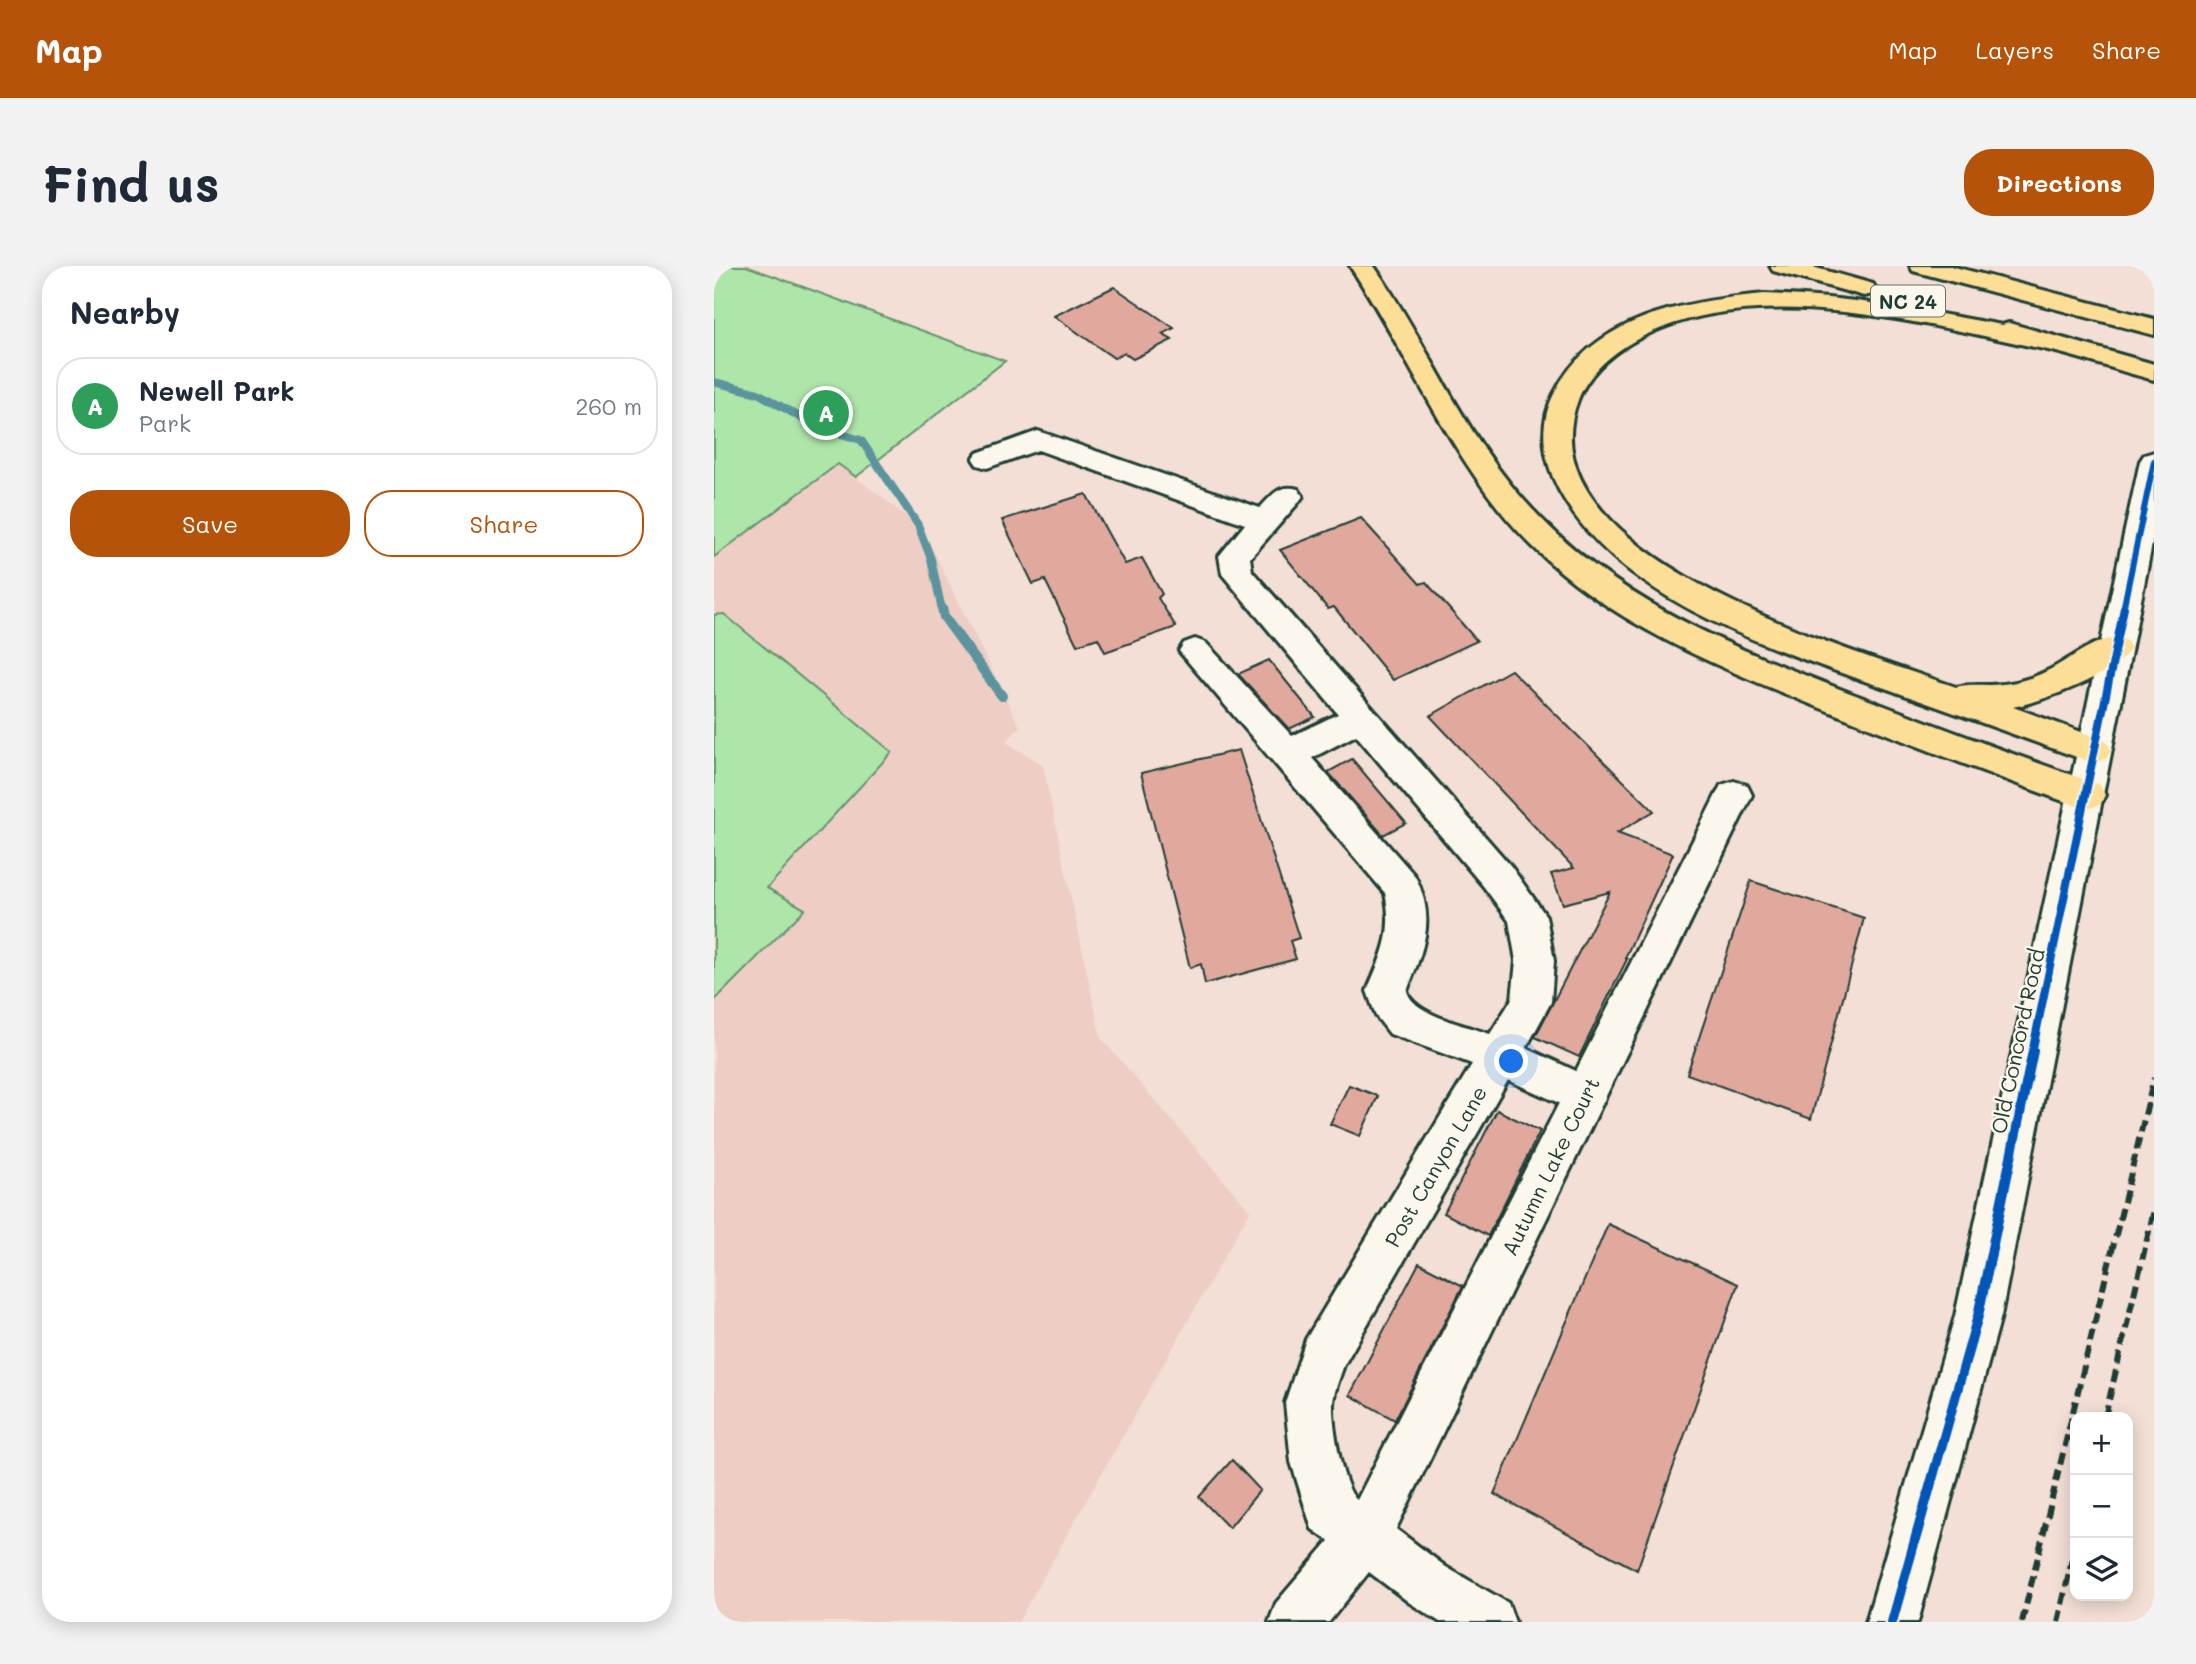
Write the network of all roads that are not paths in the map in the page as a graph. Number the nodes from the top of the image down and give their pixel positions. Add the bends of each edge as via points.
1 (1362, 266) edge
2 (1782, 266) edge
3 (1922, 266) edge
4 (1961, 266) edge
5 (2090, 310) junction
6 (2154, 327) edge
7 (2033, 339) junction
8 (2154, 372) edge
9 (987, 459) dead end
10 (2154, 461) edge
11 (1288, 496) dead end
12 (1266, 521) junction
13 (2115, 648) junction
14 (1195, 651) dead end
15 (1930, 691) junction
16 (1361, 718) junction
17 (2094, 750) junction
18 (1288, 754) junction
19 (1734, 795) dead end
20 (2087, 795) junction
21 (1499, 1056) junction
22 (1585, 1095) junction
23 (1365, 1537) junction
24 (1295, 1622) edge
25 (1489, 1622) edge
26 (1892, 1622) edge

1 - 20 main road via 1509,502 1573,569 1609,596 1657,625 1722,654
2 - 7 main road, NC 24
3 - 5 main road, NC 24
4 - 5 main road via 2057,294
5 - 6 main road, NC 24
7 - 8 main road, NC 24
7 - 15 main road via 1843,304 1773,300 1706,306 1623,336 1585,367 1562,403 1558,440 1570,486 1588,512 1634,558 1681,590 1735,616 1811,649
9 - 12 street via 1038,440
10 - 13 street, Old Concord Road
11 - 12 street, Post Canyon Lane
12 - 16 street, Post Canyon Lane via 1234,556 1237,575
13 - 15 main road via 2035,692 1973,697
13 - 17 street, Old Concord Road
14 - 18 street
15 - 17 main road
16 - 18 street
16 - 21 street, Post Canyon Lane via 1527,916 1535,961 1531,1002
17 - 20 street, Old Concord Road
18 - 21 street via 1402,887 1408,912 1407,941 1387,991 1390,1004 1404,1021
19 - 22 street, Autumn Lake Court
20 - 26 street, Old Concord Road via 1978,1315
21 - 22 street
21 - 23 street, Post Canyon Lane via 1323,1356 1309,1403 1316,1462 1331,1511
22 - 23 street, Autumn Lake Court
23 - 24 street, Autumn Lake Court
23 - 25 street, Post Canyon Lane via 1428,1585

